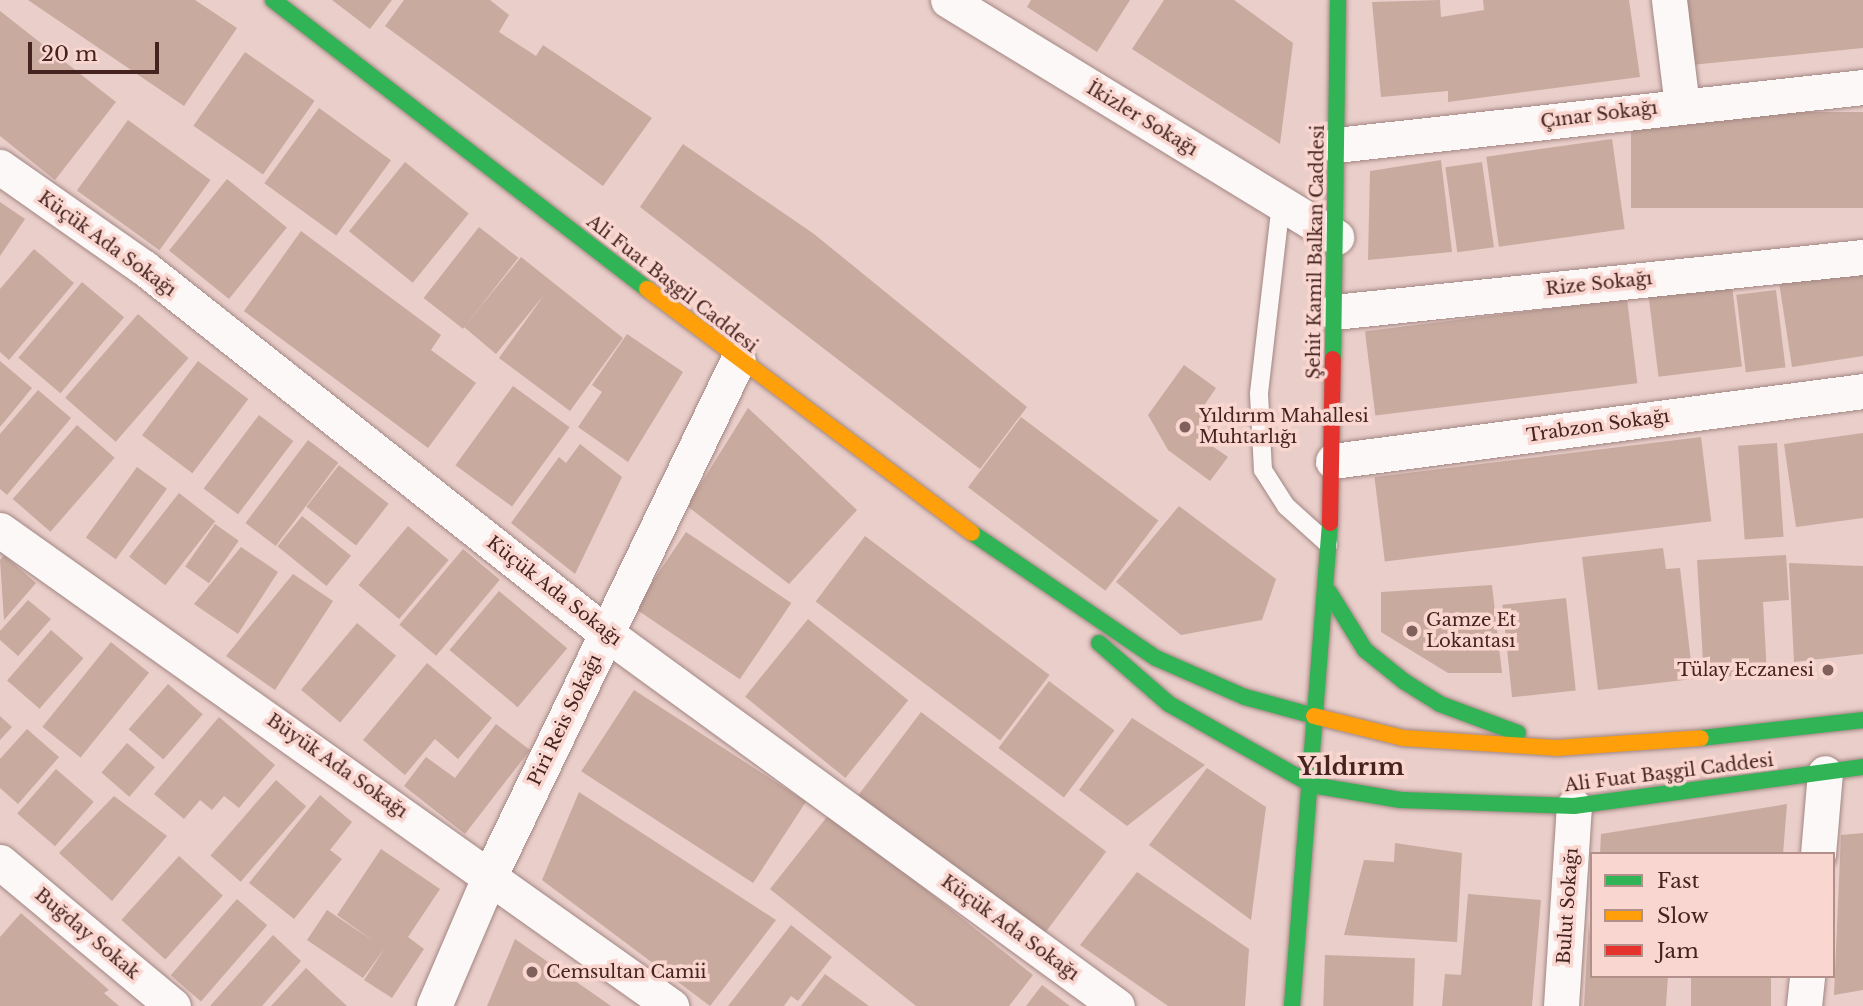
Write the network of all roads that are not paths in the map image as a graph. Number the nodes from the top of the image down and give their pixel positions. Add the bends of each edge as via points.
1 (273, 0) edge
2 (948, 0) edge
3 (1338, 0) edge
4 (1669, 0) edge
5 (1863, 87) edge
6 (1682, 106) junction
7 (1336, 145) junction
8 (0, 167) edge
9 (1282, 203) junction
10 (1336, 237) junction
11 (1863, 257) edge
12 (1334, 312) junction
13 (738, 360) junction
14 (1863, 391) edge
15 (1333, 461) junction
16 (0, 530) edge
17 (1330, 546) junction
18 (1329, 592) junction
19 (1052, 593) junction
20 (607, 634) junction
21 (1314, 716) junction
22 (1863, 720) edge
23 (1556, 748) junction
24 (1863, 767) edge
25 (1825, 773) junction
26 (1312, 785) junction
27 (1574, 806) junction
28 (1818, 852) edge
29 (0, 862) edge
30 (491, 873) junction
31 (1807, 978) edge
32 (173, 1006) edge
33 (434, 1006) edge
34 (671, 1006) edge
35 (1116, 1006) edge
36 (1292, 1006) edge
37 (1561, 1006) edge
38 (1804, 1006) edge

1 - 13 main road, Ali Fuat Başgil Caddesi
2 - 9 street, İkizler Sokağı
3 - 7 main road, Şehit Kamil Balkan Caddesi
4 - 6 street
5 - 6 street, Çınar Sokağı
6 - 7 street, Çınar Sokağı
7 - 10 main road, Şehit Kamil Balkan Caddesi
8 - 20 street, Küçük Ada Sokağı via 143,267
9 - 10 street, İkizler Sokağı
9 - 17 lane via 1259,394 1263,470 1286,506
10 - 12 main road, Şehit Kamil Balkan Caddesi
11 - 12 street, Rize Sokağı
12 - 15 main road, Şehit Kamil Balkan Caddesi
13 - 19 main road, Ali Fuat Başgil Caddesi
13 - 20 street, Piri Reis Sokağı
14 - 15 street, Trabzon Sokağı
15 - 17 main road, Şehit Kamil Balkan Caddesi
16 - 30 street, Büyük Ada Sokağı
17 - 18 main road, Şehit Kamil Balkan Caddesi
18 - 21 main road, Şehit Kamil Balkan Caddesi
18 - 23 main road via 1365,650 1405,682 1440,704
19 - 21 main road, Ali Fuat Başgil Caddesi via 1156,657 1245,696
19 - 26 main road, Ali Fuat Başgil Caddesi via 1106,651 1169,704
20 - 30 street, Piri Reis Sokağı
20 - 35 street, Küçük Ada Sokağı
21 - 23 main road, Ali Fuat Başgil Caddesi via 1403,738
21 - 26 main road, Şehit Kamil Balkan Caddesi
22 - 23 main road, Ali Fuat Başgil Caddesi via 1664,743
24 - 25 main road, Ali Fuat Başgil Caddesi
25 - 27 main road, Ali Fuat Başgil Caddesi
25 - 28 street
26 - 27 main road, Ali Fuat Başgil Caddesi via 1401,800
26 - 36 main road, Şehit Kamil Balkan Caddesi
27 - 37 street, Bulut Sokağı
29 - 32 street, Buğday Sokak
30 - 33 street, Piri Reis Sokağı
30 - 34 street, Büyük Ada Sokağı
31 - 38 street

